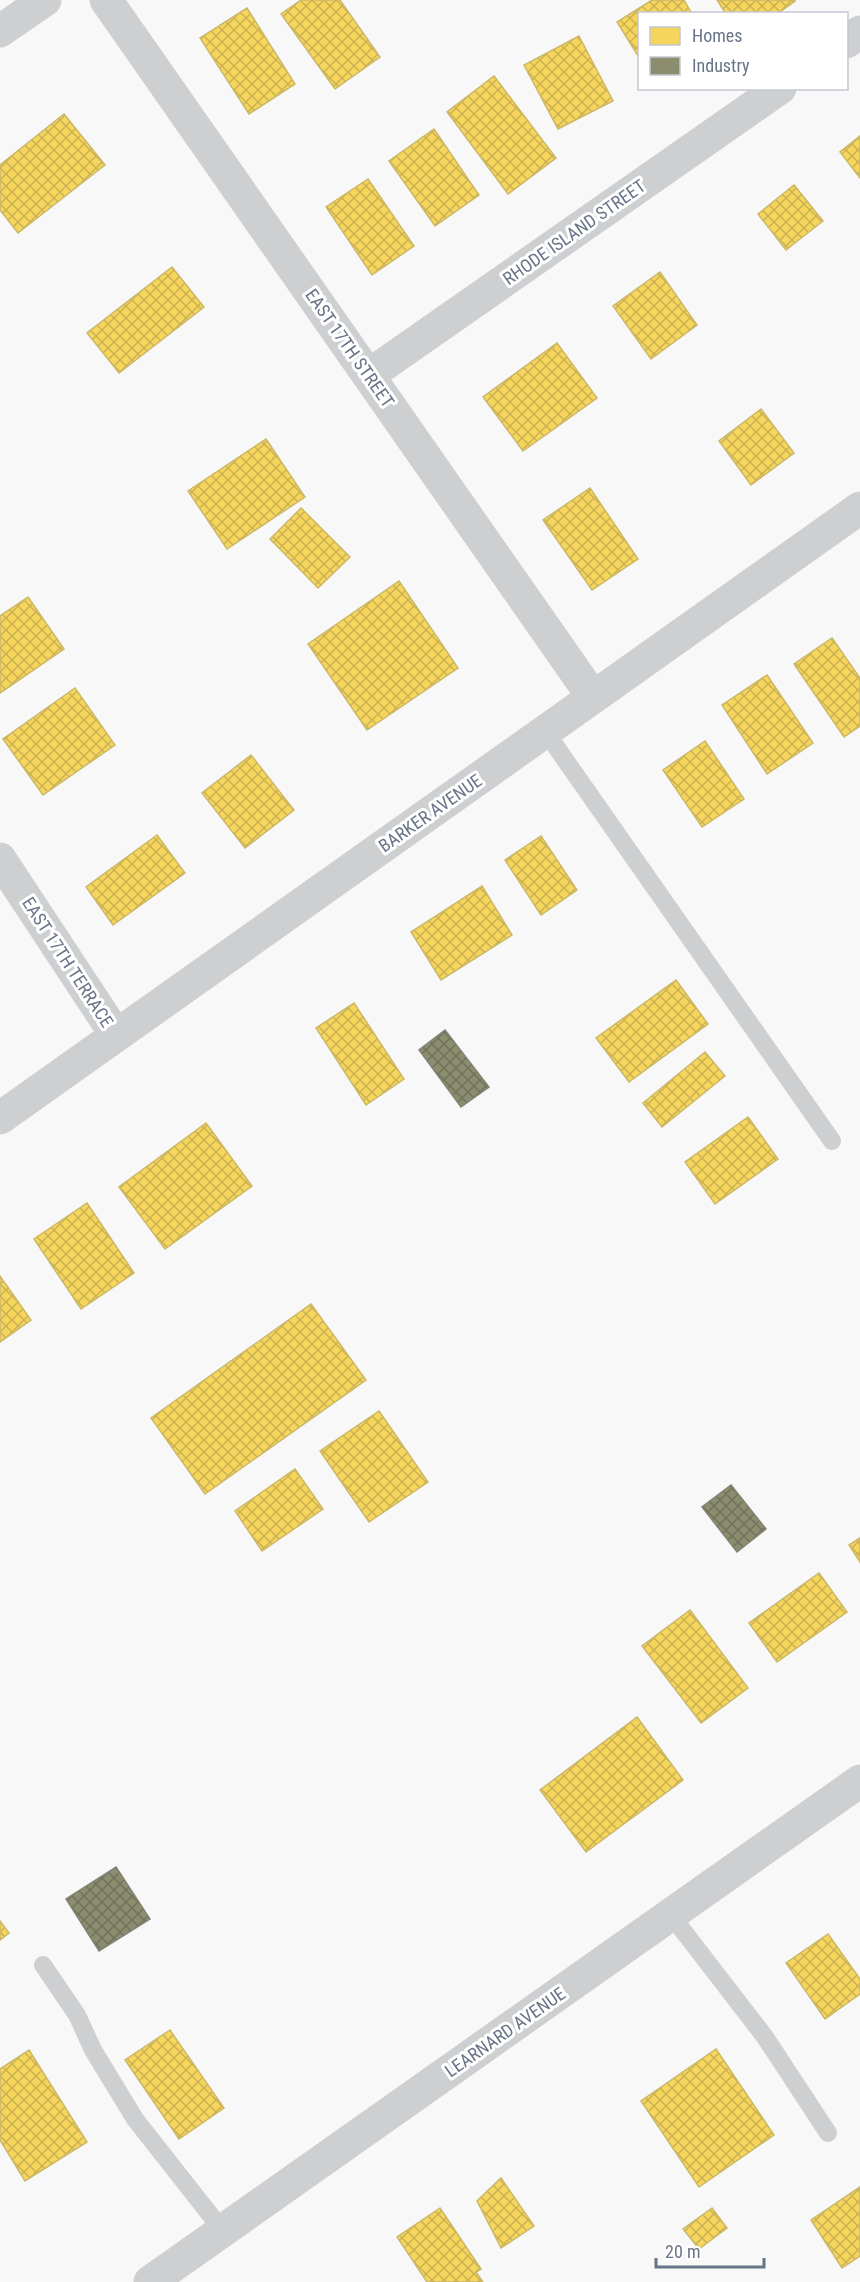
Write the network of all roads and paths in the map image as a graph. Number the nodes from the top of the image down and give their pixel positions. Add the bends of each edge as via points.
1 (45, 0) edge
2 (106, 0) edge
3 (0, 32) edge
4 (777, 90) edge
5 (369, 375) junction
6 (860, 508) edge
7 (593, 697) junction
8 (546, 731) junction
9 (0, 859) edge
10 (116, 1035) junction
11 (0, 1118) edge
12 (832, 1141) dead end
13 (860, 1781) edge
14 (671, 1915) junction
15 (43, 1965) dead end
16 (828, 2133) dead end
17 (223, 2231) junction
18 (150, 2282) edge

1 - 3 street
2 - 5 street, EAST 17TH STREET
4 - 5 street, RHODE ISLAND STREET
5 - 7 street, EAST 17TH STREET
6 - 7 street, BARKER AVENUE
7 - 8 street, BARKER AVENUE
8 - 10 street, BARKER AVENUE
8 - 12 lane
9 - 10 street, EAST 17TH TERRACE
10 - 11 street, BARKER AVENUE
13 - 14 street, LEARNARD AVENUE
14 - 16 lane via 765,2037
14 - 17 street, LEARNARD AVENUE
15 - 17 lane via 77,2015 93,2050 135,2119
17 - 18 street, LEARNARD AVENUE

